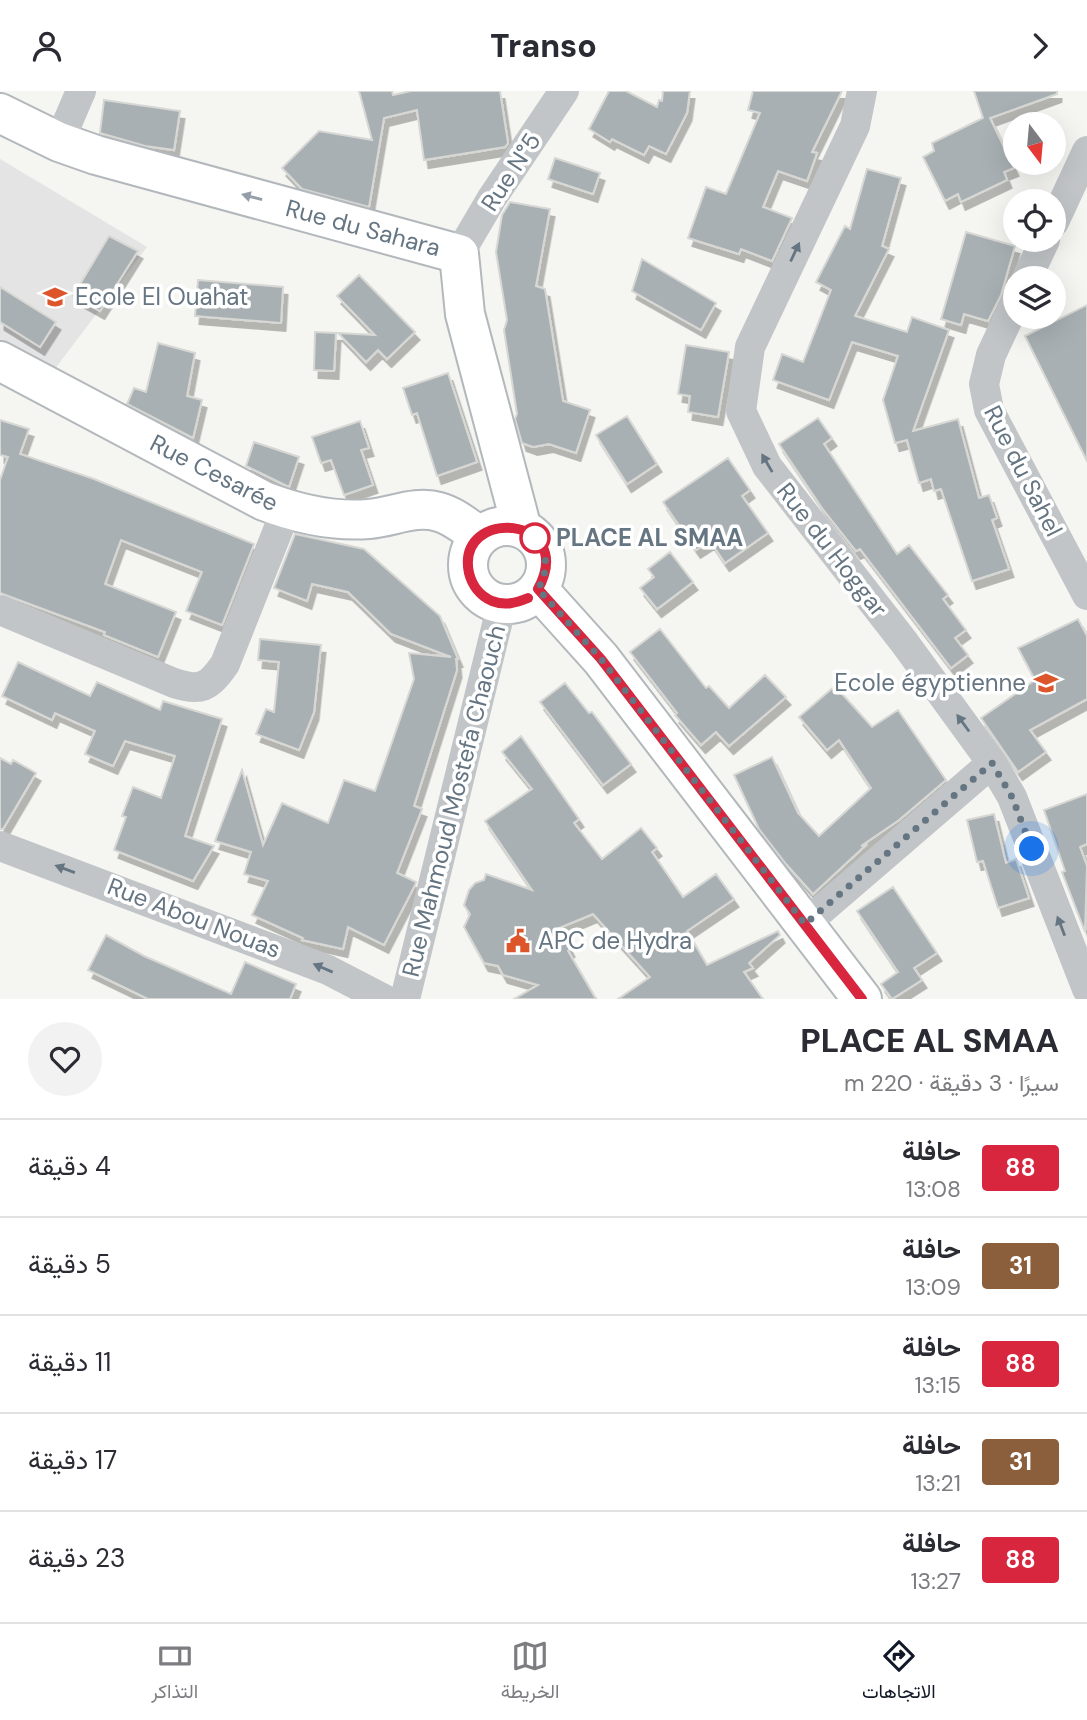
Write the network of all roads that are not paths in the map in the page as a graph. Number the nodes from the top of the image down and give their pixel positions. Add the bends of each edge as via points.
1 (81, 91) edge
2 (564, 91) edge
3 (862, 91) edge
4 (0, 113) edge
5 (59, 142) junction
6 (1087, 151) edge
7 (1066, 196) edge
8 (459, 254) junction
9 (1003, 329) edge
10 (0, 362) edge
11 (286, 510) junction
12 (522, 529) junction
13 (481, 536) junction
14 (538, 589) junction
15 (1087, 595) edge
16 (502, 604) junction
17 (0, 610) edge
18 (992, 763) junction
19 (0, 845) edge
20 (805, 924) junction
21 (1085, 981) edge
22 (384, 999) edge
23 (405, 999) edge
24 (862, 999) edge

1 - 5 street
2 - 8 street, Rue N°5
18 -> 3 street, Rue du Hoggar via 767,466 741,411 750,347 855,126
4 - 5 street, Rue du Sahara
8 -> 5 street, Rue du Sahara
6 - 7 street
8 - 12 street, Rue du Sahara via 465,314
9 - 15 street, Rue du Sahel via 984,384 989,410
10 - 11 street, Rue Cesarée
11 - 13 street, Rue Cesarée via 351,520 437,511
11 - 17 street via 225,664 204,687 174,683
12 - 13 street via 508,526
12 - 14 street via 545,552 547,565
13 - 16 street via 473,546 468,571 480,593
14 - 16 street via 516,603
14 - 20 street via 601,659
16 - 23 street, Rue Mahmoud Mostefa Chaouch
18 - 20 street
21 -> 18 street, Rue du Hoggar via 1012,797
22 -> 19 street, Rue Abou Nouas via 328,970
20 - 24 street

